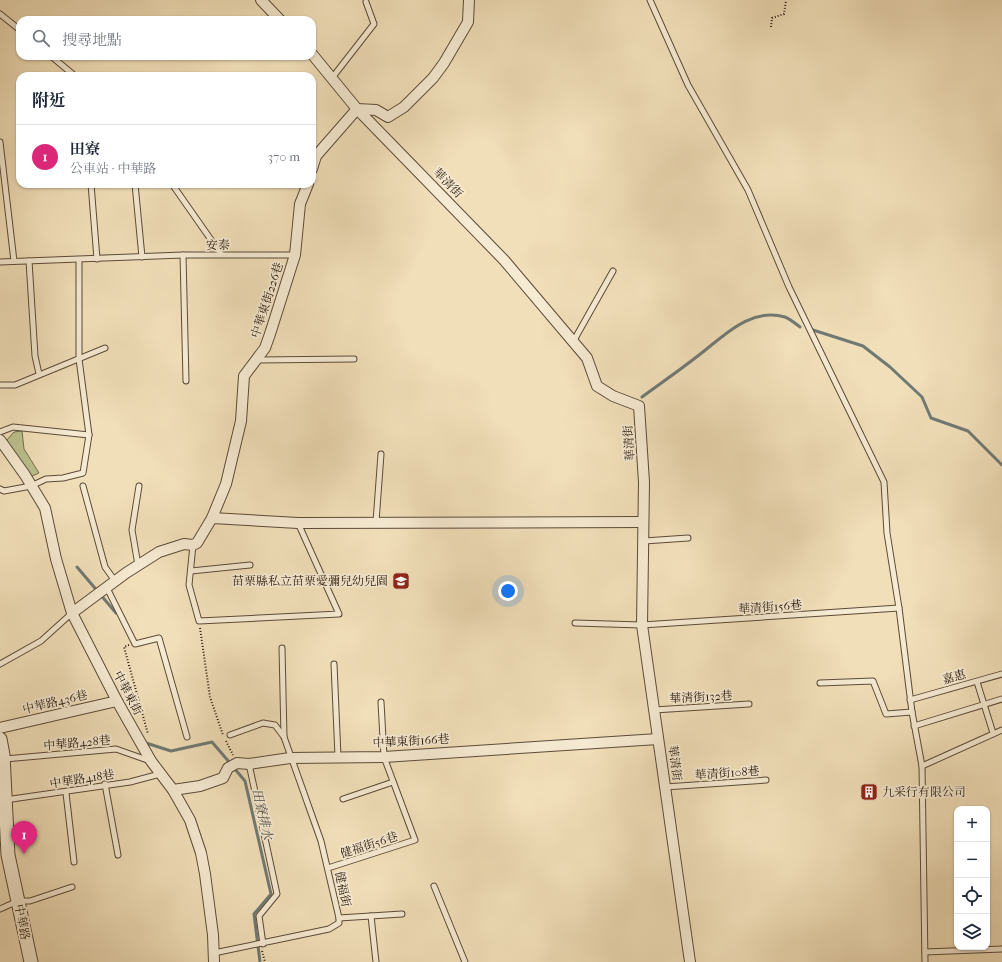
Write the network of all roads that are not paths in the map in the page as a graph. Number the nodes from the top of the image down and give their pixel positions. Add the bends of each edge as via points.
1 (261, 0) edge
2 (469, 0) edge
3 (650, 0) edge
4 (366, 2) dead end
5 (0, 14) edge
6 (276, 16) edge
7 (16, 27) edge
8 (316, 59) edge
9 (56, 60) edge
10 (70, 72) edge
11 (332, 78) junction
12 (357, 109) junction
13 (0, 142) edge
14 (316, 156) edge
15 (92, 188) edge
16 (136, 188) edge
17 (175, 188) edge
18 (306, 188) edge
19 (221, 254) junction
20 (183, 255) junction
21 (295, 255) junction
22 (142, 257) junction
23 (97, 259) junction
24 (79, 260) junction
25 (14, 261) junction
26 (29, 261) junction
27 (0, 262) edge
28 (613, 271) dead end
29 (573, 342) junction
30 (105, 348) dead end
31 (80, 359) junction
32 (354, 359) dead end
33 (256, 360) junction
34 (39, 374) junction
35 (186, 381) dead end
36 (0, 385) edge
37 (0, 432) edge
38 (88, 435) junction
39 (0, 440) edge
40 (381, 454) dead end
41 (31, 486) junction
42 (83, 486) dead end
43 (139, 486) dead end
44 (0, 490) edge
45 (212, 518) junction
46 (376, 522) junction
47 (643, 522) junction
48 (298, 523) junction
49 (688, 538) dead end
50 (644, 541) junction
51 (193, 545) junction
52 (138, 565) junction
53 (250, 565) dead end
54 (191, 571) junction
55 (109, 586) junction
56 (899, 608) junction
57 (72, 613) junction
58 (575, 623) dead end
59 (642, 625) junction
60 (282, 648) dead end
61 (0, 664) edge
62 (334, 664) dead end
63 (1002, 674) edge
64 (977, 682) junction
65 (820, 683) dead end
66 (1002, 699) edge
67 (910, 700) junction
68 (117, 701) junction
69 (382, 702) dead end
70 (749, 704) dead end
71 (983, 704) junction
72 (654, 710) junction
73 (912, 712) junction
74 (914, 726) junction
75 (0, 728) edge
76 (1002, 730) edge
77 (993, 733) junction
78 (230, 735) dead end
79 (187, 737) dead end
80 (284, 737) junction
81 (0, 739) edge
82 (658, 739) junction
83 (338, 757) junction
84 (384, 757) junction
85 (290, 758) junction
86 (4, 760) junction
87 (151, 761) junction
88 (249, 764) junction
89 (922, 766) junction
90 (162, 774) junction
91 (766, 780) dead end
92 (393, 782) junction
93 (105, 784) junction
94 (665, 787) junction
95 (173, 790) junction
96 (66, 792) junction
97 (343, 799) dead end
98 (3, 800) edge
99 (118, 855) dead end
100 (74, 862) dead end
101 (328, 868) junction
102 (434, 886) dead end
103 (72, 887) dead end
104 (18, 901) junction
105 (0, 908) edge
106 (402, 914) dead end
107 (371, 916) junction
108 (339, 918) junction
109 (262, 944) junction
110 (1002, 949) edge
111 (925, 952) junction
112 (214, 958) edge
113 (30, 962) edge
114 (376, 962) edge
115 (465, 962) edge
116 (690, 962) edge
117 (925, 962) edge

1 - 6 street
2 - 12 street via 468,22 444,63 404,107 388,117 376,110
3 - 56 lane via 688,85 748,190 789,287 884,482 887,533
4 - 11 lane via 374,24
5 - 7 lane
8 - 11 street, 華清街
9 - 10 lane
11 - 12 street, 華清街
12 - 14 street
12 - 29 street, 華清街 via 504,260
13 - 25 lane
15 - 23 lane
16 - 22 lane
17 - 19 lane
18 - 21 street, 中華東街226巷 via 300,204
19 - 20 lane, 安泰
19 - 21 lane, 安泰
20 - 22 lane, 安泰
20 - 35 lane
21 - 33 street, 中華東街226巷 via 265,348
22 - 23 lane, 安泰
23 - 24 lane, 安泰
24 - 26 lane, 安泰
24 - 31 lane
25 - 26 lane, 安泰
25 - 27 lane, 安泰
26 - 34 lane via 35,356
28 - 29 lane
29 - 47 street, 華清街 via 587,358 597,386 613,396 639,406 643,456
30 - 31 lane
31 - 34 lane
31 - 38 lane
32 - 33 lane
33 - 45 street, 中華東街226巷 via 244,376 241,422 236,446 226,484
34 - 36 lane via 15,385
37 - 38 lane via 14,427
38 - 41 lane via 83,473 46,479
39 - 41 street, 中華東街
40 - 46 lane
41 - 44 lane
41 - 57 street, 中華東街 via 45,508 56,559
42 - 55 lane
43 - 52 lane via 132,530
45 - 48 street
45 - 51 street, 中華東街226巷 via 197,543
46 - 47 street
46 - 48 street
47 - 50 street, 華清街
48 - 54 lane via 340,614 199,621 189,585
49 - 50 lane
50 - 59 street, 華清街
51 - 52 street via 184,544 159,552
51 - 54 lane
52 - 55 street
53 - 54 lane
55 - 57 street
55 - 79 lane via 135,644 159,638
56 - 59 lane, 華清街156巷
56 - 67 lane
57 - 61 lane via 41,642
57 - 68 street, 中華東街
58 - 59 lane, 華清街156巷
59 - 72 street, 華清街
60 - 80 lane, 健福街
62 - 83 lane
63 - 64 lane, 嘉惠
64 - 67 lane, 嘉惠
64 - 71 lane
65 - 73 lane via 873,681 886,714
66 - 71 lane
67 - 73 lane
68 - 75 street, 中華路436巷
68 - 87 street, 中華東街
69 - 84 lane
70 - 72 lane, 華清街132巷
71 - 74 lane
71 - 77 lane
72 - 82 street, 華清街
73 - 74 lane
74 - 89 lane
76 - 77 lane
77 - 89 lane
78 - 80 lane via 263,723 275,725
80 - 85 lane, 健福街
81 - 86 street, 中華路
82 - 84 street, 中華東街166巷
82 - 94 street, 華清街
83 - 84 street, 中華東街166巷
83 - 85 street, 中華東街166巷
84 - 92 lane
85 - 88 street, 中華東街166巷
85 - 101 lane, 健福街 via 321,841
86 - 87 lane, 中華路428巷 via 116,749
86 - 98 street, 中華路
87 - 90 street, 中華東街
88 - 95 street, 中華東街166巷 via 232,766 223,778 200,786
88 - 109 lane via 277,894 259,916
89 - 111 lane
90 - 93 lane, 中華路418巷 via 130,782
90 - 95 street, 中華東街
91 - 94 lane, 華清街108巷
92 - 97 lane
92 - 101 lane, 健福街56巷 via 415,840
93 - 96 lane, 中華路418巷
93 - 99 lane
94 - 116 street, 華清街
95 - 112 street, 中華東街 via 190,820 201,853 210,903
96 - 98 lane, 中華路418巷
96 - 100 lane
98 - 104 street, 中華路 via 8,854
101 - 108 lane, 健福街
102 - 115 lane
103 - 104 lane via 30,901
104 - 105 lane
104 - 113 street, 中華路
106 - 107 lane
107 - 108 lane
107 - 114 lane
108 - 109 lane, 健福街 via 338,923 330,929
109 - 112 lane, 健福街
110 - 111 lane
111 - 117 lane

